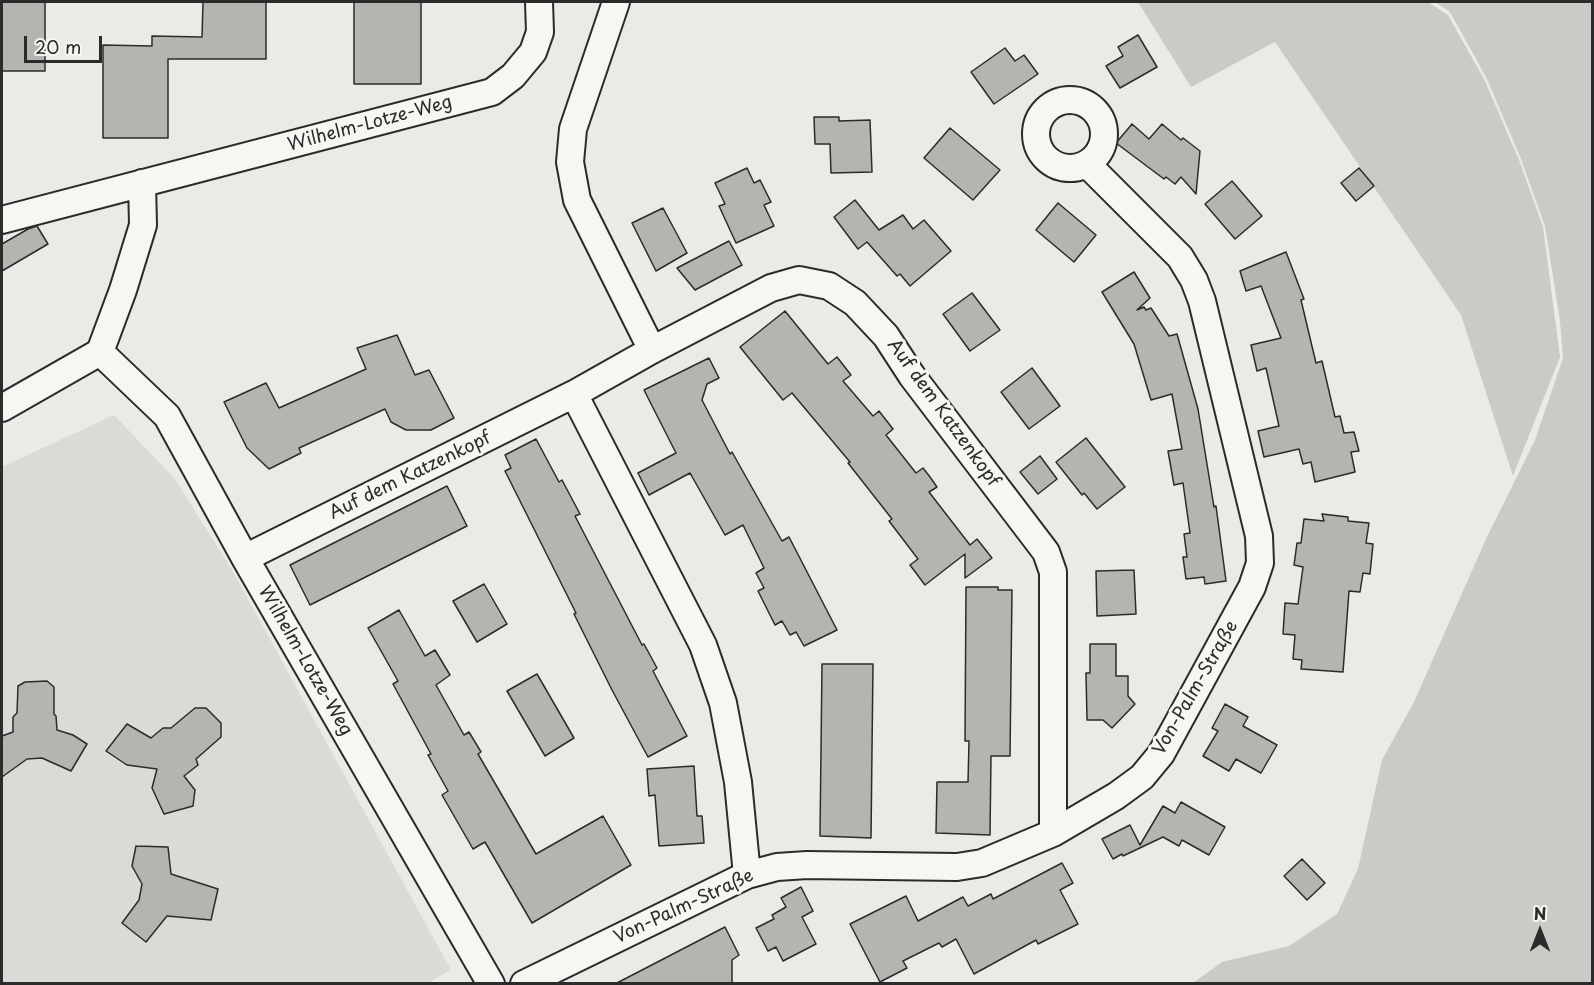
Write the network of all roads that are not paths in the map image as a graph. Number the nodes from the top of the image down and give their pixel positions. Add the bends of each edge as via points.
1 (539, 2) edge
2 (615, 2) edge
3 (1087, 164) dead end
4 (142, 183) junction
5 (2, 219) edge
6 (652, 350) junction
7 (100, 352) junction
8 (574, 394) junction
9 (2, 408) edge
10 (245, 558) junction
11 (1053, 833) junction
12 (747, 875) junction
13 (491, 984) edge
14 (524, 984) edge

1 - 4 street, Wilhelm-Lotze-Weg via 540,32 533,52 513,76 492,92
2 - 6 street via 573,129 570,162 578,200
3 - 11 street, Von-Palm-Straße via 1180,256 1194,280 1203,301 1259,536 1260,564 1252,587 1161,754 1125,790
4 - 5 street, Wilhelm-Lotze-Weg
4 - 7 street via 143,225
6 - 8 street, Auf dem Katzenkopf
6 - 11 street, Auf dem Katzenkopf via 771,288 800,280 829,286 855,303 886,336 1046,552 1053,572
7 - 9 street
7 - 10 street, Wilhelm-Lotze-Weg via 167,416
8 - 10 street, Auf dem Katzenkopf
8 - 12 street via 703,645 723,703 736,770
10 - 13 street, Wilhelm-Lotze-Weg
11 - 12 street, Von-Palm-Straße via 1008,854 957,867 807,865
12 - 14 street, Von-Palm-Straße

